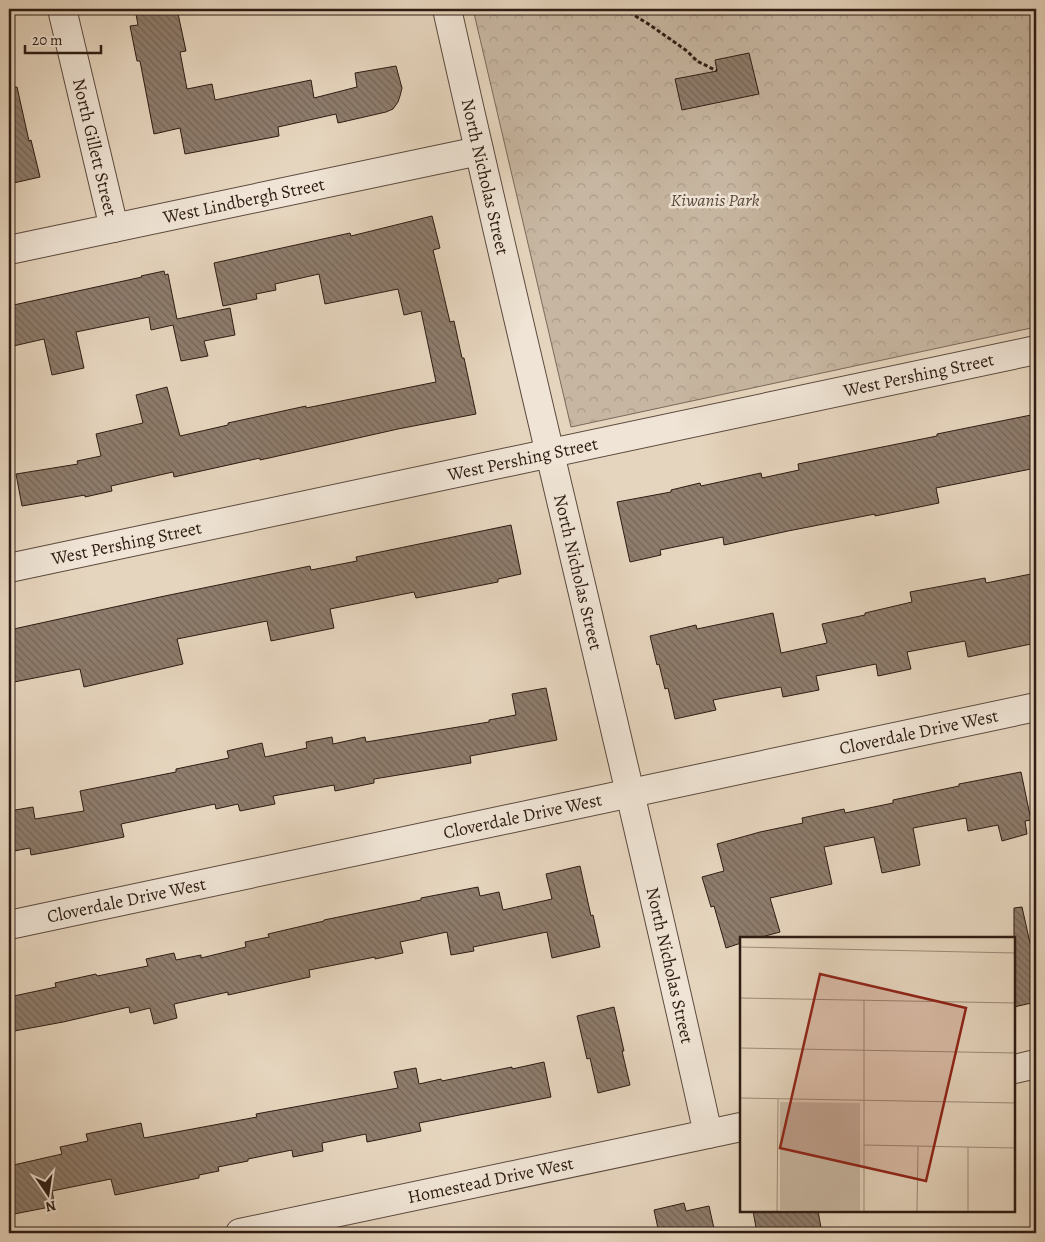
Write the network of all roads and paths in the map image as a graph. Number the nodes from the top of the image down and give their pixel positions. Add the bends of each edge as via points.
1 (62, 9) edge
2 (447, 9) edge
3 (624, 9) edge
4 (717, 71) dead end
5 (480, 151) junction
6 (114, 228) junction
7 (9, 250) edge
8 (1036, 350) edge
9 (549, 453) junction
10 (9, 568) edge
11 (1036, 707) edge
12 (630, 793) junction
13 (9, 925) edge
14 (1036, 1064) edge
15 (1015, 1069) edge
16 (740, 1127) edge
17 (708, 1134) junction
18 (240, 1233) edge

1 - 6 street, North Gillett Street
2 - 5 street, North Nicholas Street
3 - 4 path via 665,35 697,61
5 - 6 street, West Lindbergh Street
5 - 9 street, North Nicholas Street
6 - 7 street, West Lindbergh Street
8 - 9 street, West Pershing Street
9 - 10 street, West Pershing Street
9 - 12 street, North Nicholas Street
11 - 12 street, Cloverdale Drive West
12 - 13 street, Cloverdale Drive West
12 - 17 street, North Nicholas Street
14 - 15 street
16 - 17 street, Homestead Drive West
17 - 18 street, Homestead Drive West

